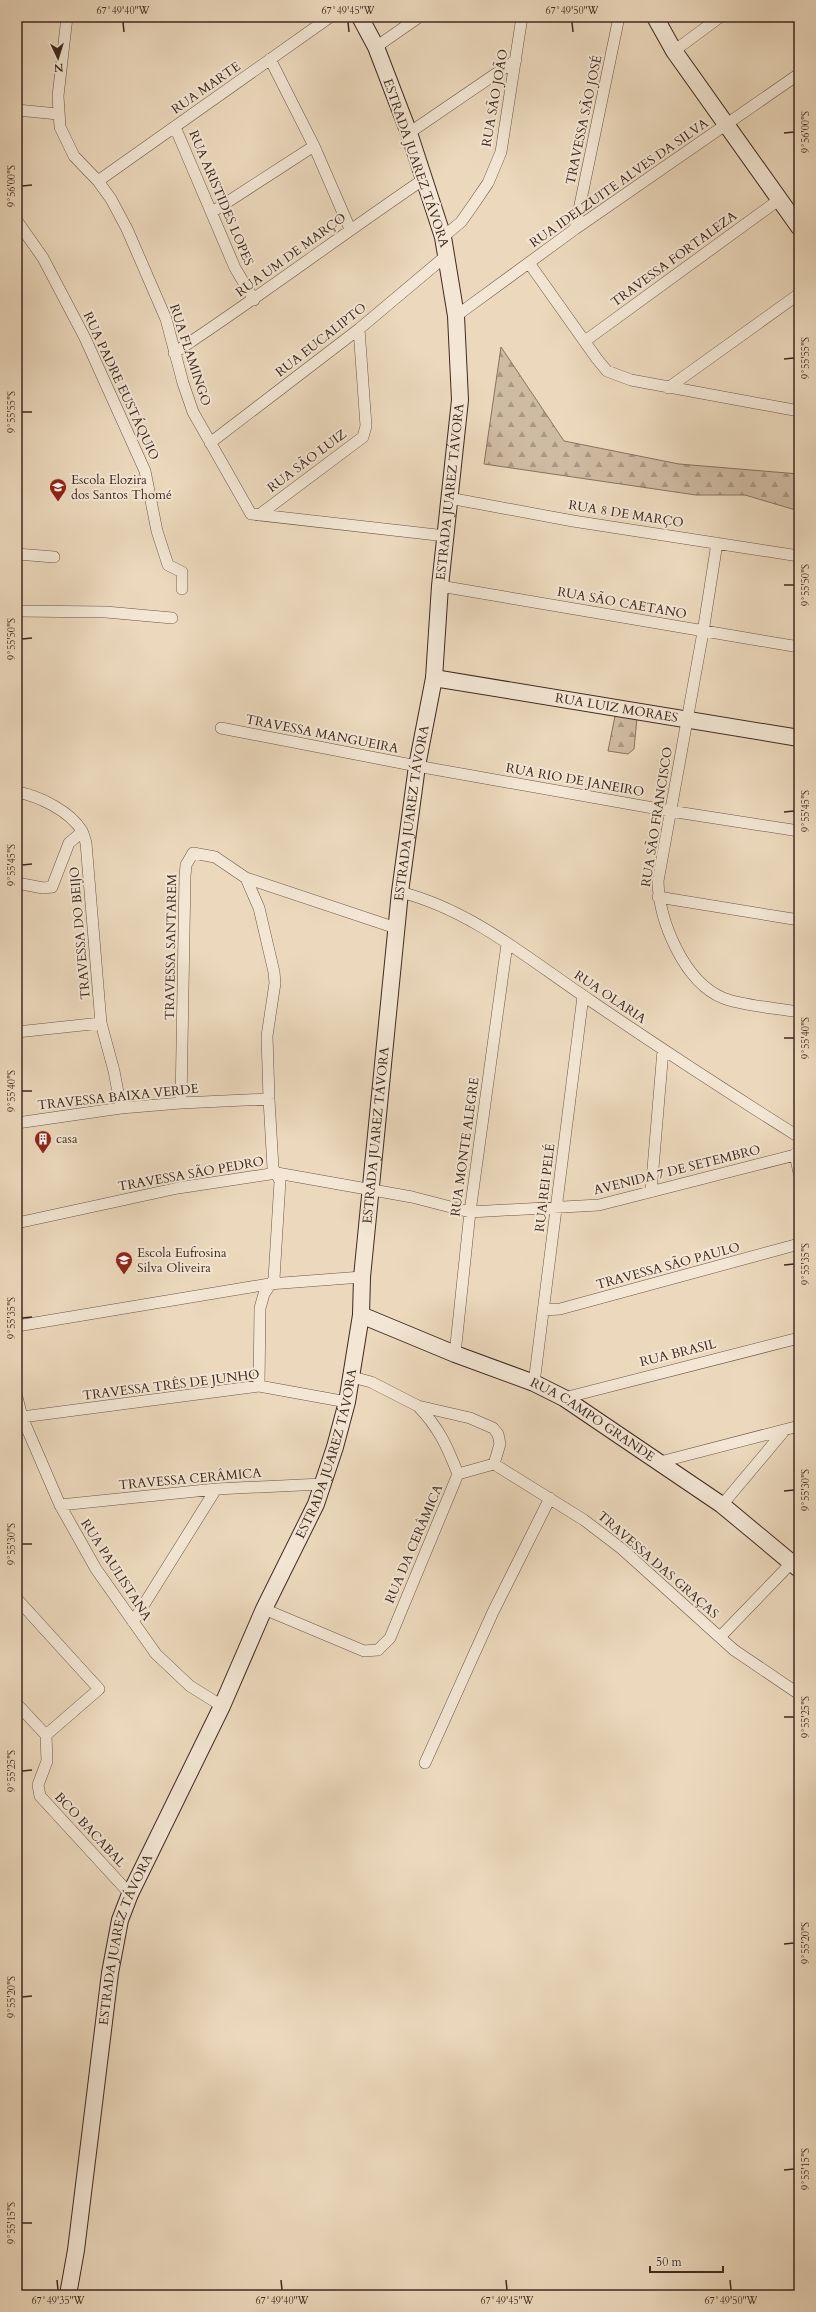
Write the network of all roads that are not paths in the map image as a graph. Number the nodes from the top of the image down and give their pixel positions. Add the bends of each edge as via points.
1 (67, 17) edge
2 (330, 17) edge
3 (360, 17) edge
4 (419, 17) edge
5 (522, 17) edge
6 (619, 17) edge
7 (655, 17) edge
8 (720, 17) edge
9 (376, 47) junction
10 (674, 51) junction
11 (270, 59) junction
12 (516, 60) junction
13 (799, 74) edge
14 (17, 110) edge
15 (58, 114) junction
16 (725, 126) junction
17 (175, 127) junction
18 (409, 134) junction
19 (314, 146) junction
20 (424, 178) junction
21 (98, 181) junction
22 (780, 199) junction
23 (212, 212) junction
24 (17, 221) edge
25 (799, 227) edge
26 (350, 228) junction
27 (575, 229) junction
28 (444, 237) junction
29 (447, 255) junction
30 (529, 263) junction
31 (799, 294) edge
32 (254, 300) junction
33 (456, 316) junction
34 (359, 329) junction
35 (585, 341) junction
36 (174, 353) junction
37 (668, 388) junction
38 (799, 411) edge
39 (210, 443) junction
40 (449, 498) junction
41 (255, 514) junction
42 (446, 536) junction
43 (717, 543) junction
44 (17, 554) edge
45 (799, 556) edge
46 (54, 557) dead end
47 (440, 586) junction
48 (182, 589) dead end
49 (17, 610) edge
50 (172, 618) dead end
51 (703, 632) junction
52 (799, 647) edge
53 (434, 678) junction
54 (687, 719) junction
55 (221, 728) dead end
56 (799, 738) edge
57 (418, 766) junction
58 (17, 792) edge
59 (670, 811) junction
60 (799, 831) edge
61 (82, 832) junction
62 (246, 878) junction
63 (17, 883) edge
64 (400, 892) junction
65 (658, 897) junction
66 (799, 920) edge
67 (396, 928) junction
68 (507, 944) junction
69 (583, 996) junction
70 (799, 1012) edge
71 (101, 1023) junction
72 (17, 1032) edge
73 (663, 1050) junction
74 (269, 1099) junction
75 (181, 1103) junction
76 (121, 1108) junction
77 (17, 1122) edge
78 (799, 1137) edge
79 (797, 1154) edge
80 (277, 1173) junction
81 (799, 1173) edge
82 (371, 1191) junction
83 (650, 1192) junction
84 (558, 1206) junction
85 (470, 1212) junction
86 (17, 1223) edge
87 (799, 1244) edge
88 (362, 1277) junction
89 (269, 1284) junction
90 (544, 1310) junction
91 (361, 1315) junction
92 (17, 1326) edge
93 (799, 1338) edge
94 (455, 1354) junction
95 (352, 1377) junction
96 (534, 1383) junction
97 (258, 1386) junction
98 (17, 1397) edge
99 (564, 1398) junction
100 (347, 1402) junction
101 (418, 1406) junction
102 (20, 1412) edge
103 (799, 1426) edge
104 (784, 1430) junction
105 (660, 1462) junction
106 (494, 1464) junction
107 (458, 1474) junction
108 (322, 1484) junction
109 (216, 1489) junction
110 (550, 1498) junction
111 (60, 1505) junction
112 (722, 1505) junction
113 (797, 1563) edge
114 (17, 1600) edge
115 (264, 1609) junction
116 (133, 1622) junction
117 (720, 1637) junction
118 (799, 1694) edge
119 (17, 1704) edge
120 (222, 1706) junction
121 (46, 1735) junction
122 (425, 1763) dead end
123 (130, 1894) junction
124 (68, 2295) edge

1 - 15 street, RUA FLAMINGO
2 - 11 street, RUA MARTE
3 - 9 street, ESTRADA JUAREZ TÁVORA
4 - 9 street
5 - 12 street, RUA SÃO JOÃO
6 - 27 street, TRAVESSA SÃO JOSÉ
7 - 10 street
8 - 10 street
9 - 18 street, ESTRADA JUAREZ TÁVORA
10 - 16 street
11 - 17 street, RUA MARTE
11 - 19 street
12 - 18 street
12 - 28 street, RUA SÃO JOÃO via 501,152 477,200 461,222
13 - 16 street, RUA IDELZUITE ALVES DA SILVA
14 - 15 street
15 - 21 street, RUA FLAMINGO via 60,127 74,156
16 - 22 street
16 - 27 street, RUA IDELZUITE ALVES DA SILVA
17 - 21 street, RUA MARTE
17 - 23 street, RUA ARISTIDES LOPES
18 - 20 street, ESTRADA JUAREZ TÁVORA
19 - 23 street
19 - 26 street
20 - 26 street, RUA UM DE MARÇO
20 - 28 street, ESTRADA JUAREZ TÁVORA
21 - 36 street, RUA FLAMINGO via 127,229 166,319
22 - 25 street
22 - 35 street, TRAVESSA FORTALEZA
23 - 32 street, RUA ARISTIDES LOPES via 235,268
24 - 48 street, RUA PADRE EUSTÁQUIO via 43,258 81,332 145,471 157,531 168,565 182,572
26 - 32 street, RUA UM DE MARÇO
27 - 30 street, RUA IDELZUITE ALVES DA SILVA
28 - 29 street, ESTRADA JUAREZ TÁVORA
29 - 33 street, ESTRADA JUAREZ TÁVORA
29 - 34 street, RUA EUCALIPTO
30 - 33 street, RUA IDELZUITE ALVES DA SILVA
30 - 35 street
31 - 37 street
32 - 36 street, RUA UM DE MARÇO
33 - 40 street, ESTRADA JUAREZ TÁVORA via 460,400
34 - 39 street, RUA EUCALIPTO
34 - 41 street, RUA SÃO LUIZ via 366,426 363,437
35 - 37 street via 608,371 617,376
36 - 39 street, RUA FLAMINGO via 193,412
37 - 38 street
39 - 41 street, RUA FLAMINGO
40 - 42 street, ESTRADA JUAREZ TÁVORA
40 - 43 street, RUA 8 DE MARÇO via 573,521
41 - 42 street
42 - 47 street, ESTRADA JUAREZ TÁVORA
43 - 45 street, RUA 8 DE MARÇO
43 - 51 street, RUA SÃO FRANCISCO
44 - 46 street
47 - 51 street, RUA SÃO CAETANO
47 - 53 street, ESTRADA JUAREZ TÁVORA
49 - 50 street via 106,612
51 - 52 street, RUA SÃO CAETANO
51 - 54 street, RUA SÃO FRANCISCO
53 - 54 street, RUA LUIZ MORAES
53 - 57 street, ESTRADA JUAREZ TÁVORA
54 - 56 street, RUA LUIZ MORAES
54 - 59 street, RUA SÃO FRANCISCO
55 - 57 street, TRAVESSA MANGUEIRA
57 - 59 street, RUA RIO DE JANEIRO
57 - 64 street, ESTRADA JUAREZ TÁVORA
58 - 61 street via 32,795 55,808
59 - 60 street, RUA RIO DE JANEIRO
59 - 65 street, RUA SÃO FRANCISCO via 658,881
61 - 63 street via 69,843 52,887 43,888
61 - 71 street, TRAVESSA DO BEIJO via 86,843
62 - 67 street
62 - 74 street via 259,908 275,983 268,1036
62 - 75 street, TRAVESSA SANTAREM via 215,857 193,853 186,865
64 - 67 street, ESTRADA JUAREZ TÁVORA
64 - 68 street, RUA OLARIA via 436,902
65 - 66 street
65 - 70 street, RUA SÃO FRANCISCO via 667,929 688,968 704,988 724,998
67 - 82 street, ESTRADA JUAREZ TÁVORA
68 - 69 street, RUA OLARIA
68 - 85 street, RUA MONTE ALEGRE
69 - 73 street, RUA OLARIA
69 - 84 street, RUA REI PELÉ
71 - 72 street
71 - 76 street, TRAVESSA DO BEIJO
73 - 78 street, RUA OLARIA
73 - 83 street
74 - 75 street, TRAVESSA BAIXA VERDE
74 - 80 street via 273,1168
75 - 76 street, TRAVESSA BAIXA VERDE
76 - 77 street, TRAVESSA BAIXA VERDE
79 - 81 street
79 - 83 street, AVENIDA 7 DE SETEMBRO
80 - 82 street, TRAVESSA SÃO PEDRO
80 - 86 street, TRAVESSA SÃO PEDRO via 178,1188
80 - 89 street via 280,1181 275,1274
82 - 85 street, AVENIDA 7 DE SETEMBRO via 412,1197
82 - 88 street, ESTRADA JUAREZ TÁVORA
83 - 84 street, AVENIDA 7 DE SETEMBRO via 599,1205
84 - 85 street, AVENIDA 7 DE SETEMBRO
84 - 90 street, RUA REI PELÉ
85 - 94 street, RUA MONTE ALEGRE
87 - 90 street, TRAVESSA SÃO PAULO via 560,1309
88 - 89 street
88 - 91 street, ESTRADA JUAREZ TÁVORA
89 - 92 street
89 - 97 street via 260,1308
90 - 96 street, RUA REI PELÉ
91 - 94 street, RUA CAMPO GRANDE
91 - 95 street, ESTRADA JUAREZ TÁVORA
93 - 99 street, RUA BRASIL
94 - 96 street, RUA CAMPO GRANDE
95 - 100 street, ESTRADA JUAREZ TÁVORA
95 - 101 street via 370,1382
96 - 99 street, RUA CAMPO GRANDE
97 - 100 street, TRAVESSA TRÊS DE JUNHO
97 - 102 street, TRAVESSA TRÊS DE JUNHO
98 - 102 street, RUA PAULISTANA
99 - 105 street, RUA CAMPO GRANDE
100 - 108 street, ESTRADA JUAREZ TÁVORA
101 - 106 street via 470,1418 493,1428 498,1434 500,1444
101 - 107 street via 433,1422 446,1444
102 - 111 street, RUA PAULISTANA
103 - 104 street
104 - 105 street
104 - 112 street
105 - 112 street, RUA CAMPO GRANDE
106 - 107 street, RUA DA CERÂMICA
106 - 110 street, TRAVESSA DAS GRAÇAS
107 - 115 street, RUA DA CERÂMICA via 390,1638 382,1647 373,1652 364,1651
108 - 109 street, TRAVESSA CERÂMICA
108 - 115 street, ESTRADA JUAREZ TÁVORA via 316,1504
109 - 111 street, TRAVESSA CERÂMICA
109 - 116 street
110 - 117 street, TRAVESSA DAS GRAÇAS via 622,1549
110 - 122 street via 493,1612
111 - 116 street, RUA PAULISTANA via 96,1569
112 - 113 street, RUA CAMPO GRANDE
113 - 117 street
114 - 121 street via 98,1689
115 - 120 street, ESTRADA JUAREZ TÁVORA
116 - 120 street, RUA PAULISTANA via 143,1638 171,1670 190,1686
117 - 118 street, TRAVESSA DAS GRAÇAS via 734,1650
119 - 121 street
120 - 123 street, ESTRADA JUAREZ TÁVORA
121 - 123 street, BCO BACABAL via 47,1761 39,1780 40,1796
123 - 124 street, ESTRADA JUAREZ TÁVORA via 120,1920 110,1973 76,2250

